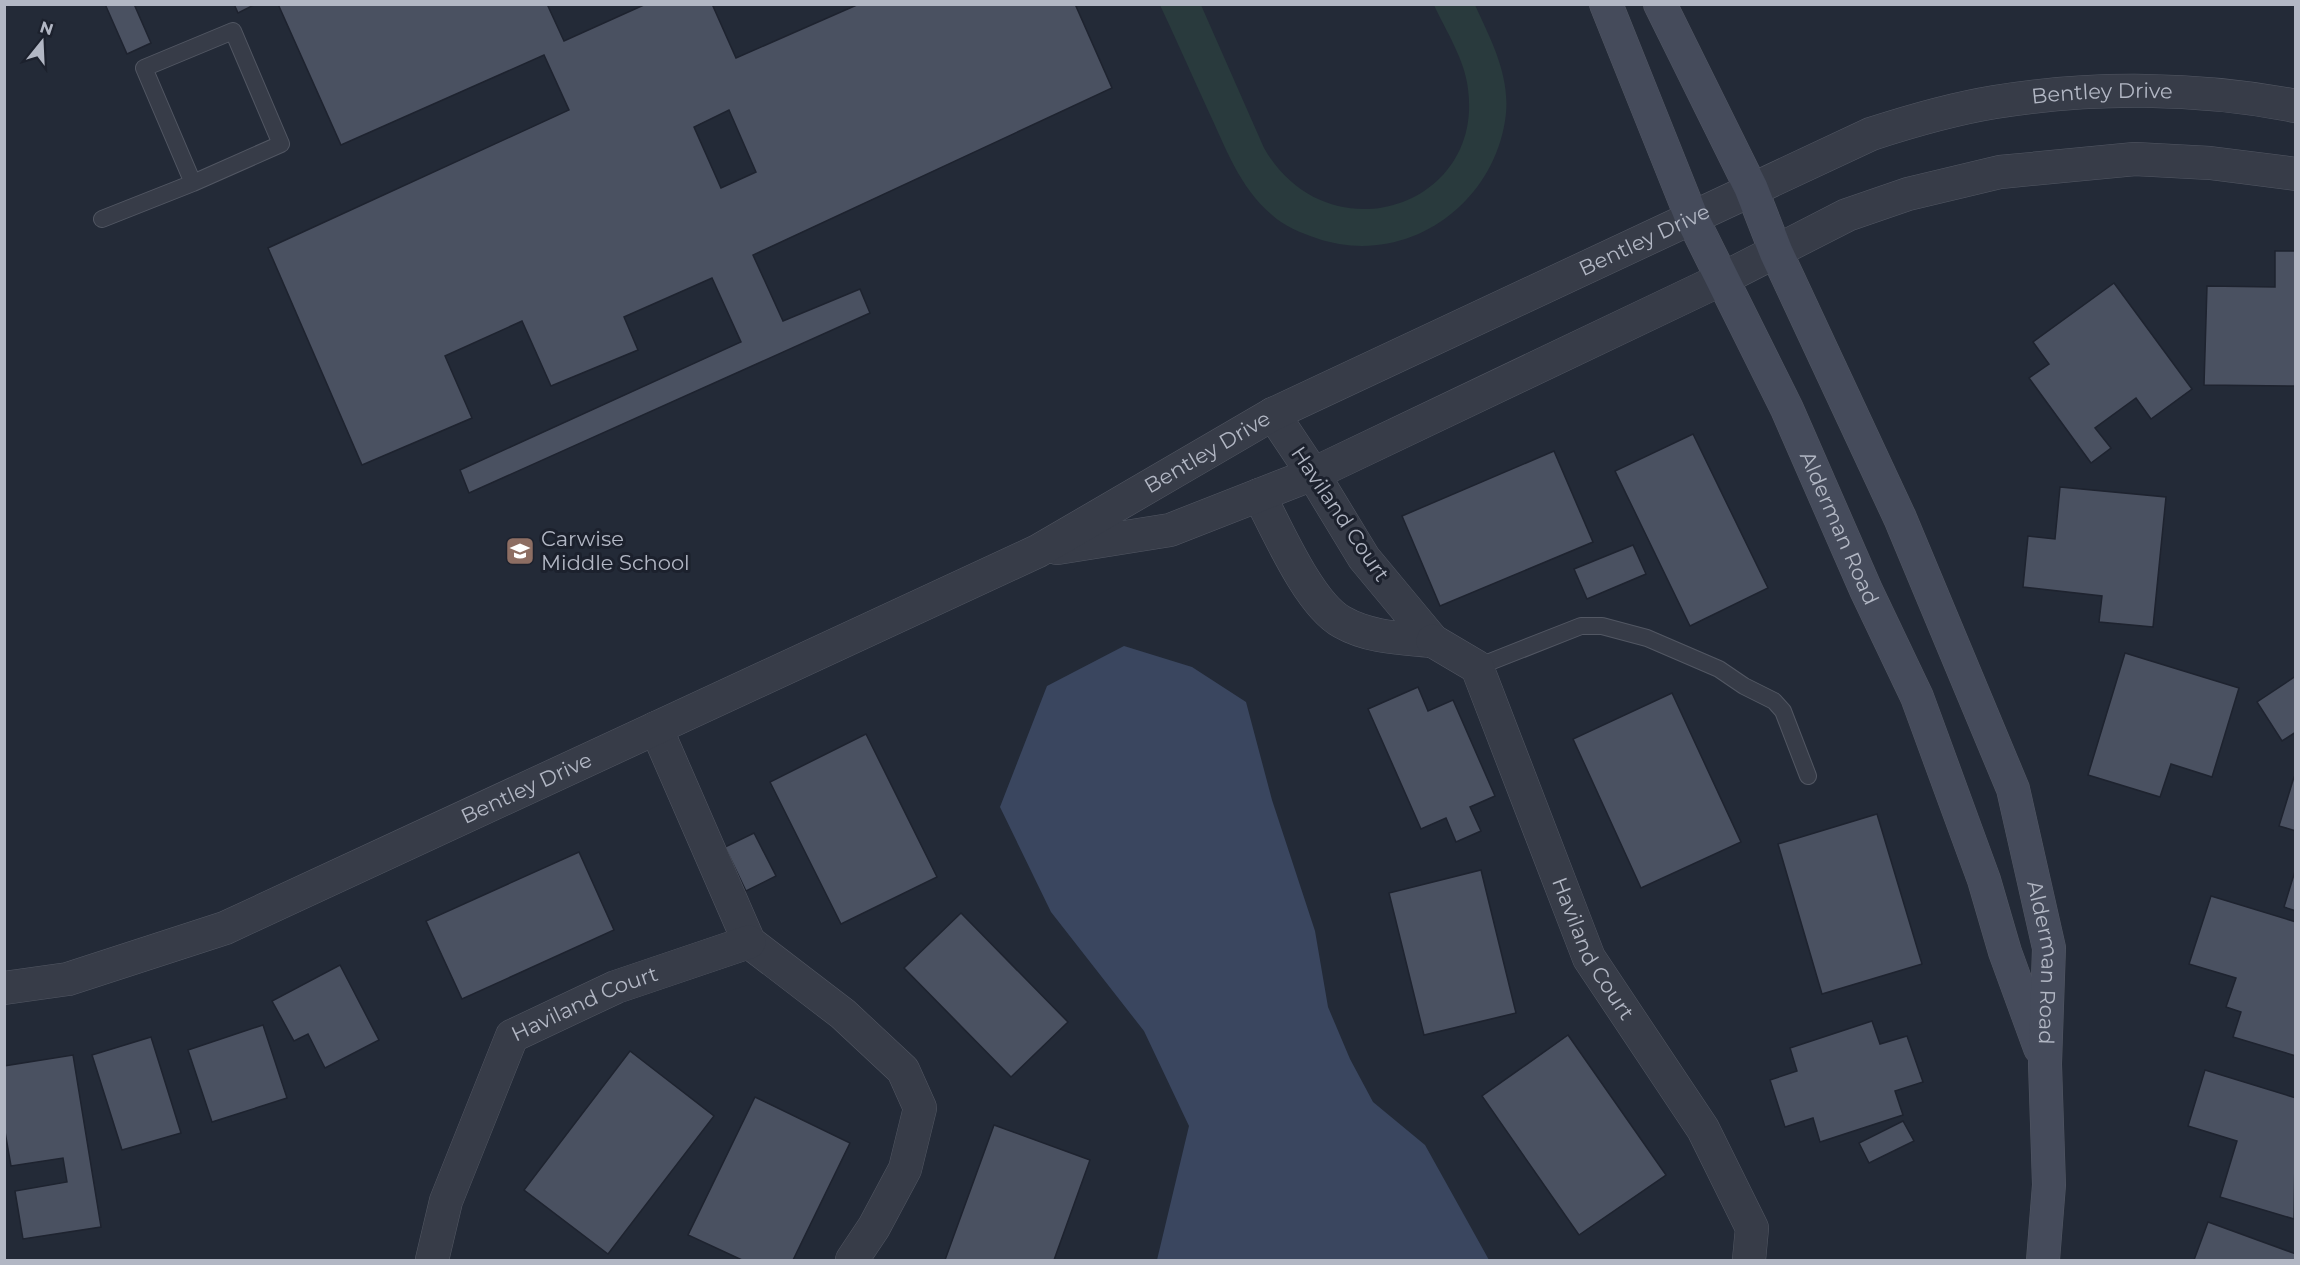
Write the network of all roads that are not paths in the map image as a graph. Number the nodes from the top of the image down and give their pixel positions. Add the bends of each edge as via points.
1 (1606, 4) edge
2 (1660, 4) edge
3 (2295, 106) edge
4 (2295, 174) edge
5 (193, 183) junction
6 (1751, 188) junction
7 (1691, 216) junction
8 (102, 219) dead end
9 (1776, 252) junction
10 (1722, 279) junction
11 (1272, 414) junction
12 (1313, 474) junction
13 (1259, 495) junction
14 (1038, 551) junction
15 (1390, 588) junction
16 (1354, 626) junction
17 (1433, 641) junction
18 (1477, 667) junction
19 (656, 728) junction
20 (1808, 776) dead end
21 (749, 942) junction
22 (4, 988) edge
23 (2045, 1064) junction
24 (432, 1260) edge
25 (852, 1260) edge
26 (1749, 1260) edge
27 (2043, 1260) edge

1 - 7 street, Alderman Road
2 - 6 street, Alderman Road
3 - 6 street, Bentley Drive via 2212,95 2146,92 2080,93 1996,102 1928,116 1871,134
4 - 9 street, Bentley Drive via 2210,163 2135,159 2000,172 1908,194 1847,215
5 - 5 lane via 281,144 233,31 144,68
5 - 8 lane
6 - 7 street, Bentley Drive
6 - 9 street, Alderman Road
7 - 10 street, Alderman Road
7 - 11 street, Bentley Drive
9 - 10 street, Bentley Drive
9 - 23 street, Alderman Road via 1900,518 2013,789 2049,948
10 - 12 street, Bentley Drive
10 - 23 street, Alderman Road via 1787,409 1917,697
11 - 12 street, Haviland Court
11 - 14 street, Bentley Drive
12 - 13 street, Bentley Drive
12 - 15 street, Haviland Court via 1364,558
13 - 14 street, Bentley Drive via 1170,530
13 - 16 street, Haviland Court via 1309,590 1341,622
14 - 19 street, Bentley Drive
15 - 16 street
15 - 17 street, Haviland Court
16 - 17 street, Haviland Court via 1384,637
17 - 18 street, Haviland Court
18 - 20 lane via 1581,626 1602,626 1647,638 1701,660 1774,701 1783,711
18 - 26 street, Haviland Court via 1589,958 1703,1129 1752,1228
19 - 21 street
19 - 22 street, Bentley Drive via 225,928 68,979
21 - 24 street, Haviland Court via 616,987 512,1036 446,1200
21 - 25 street via 843,1014 903,1070 920,1108 905,1169
23 - 27 street, Alderman Road via 2049,1185

